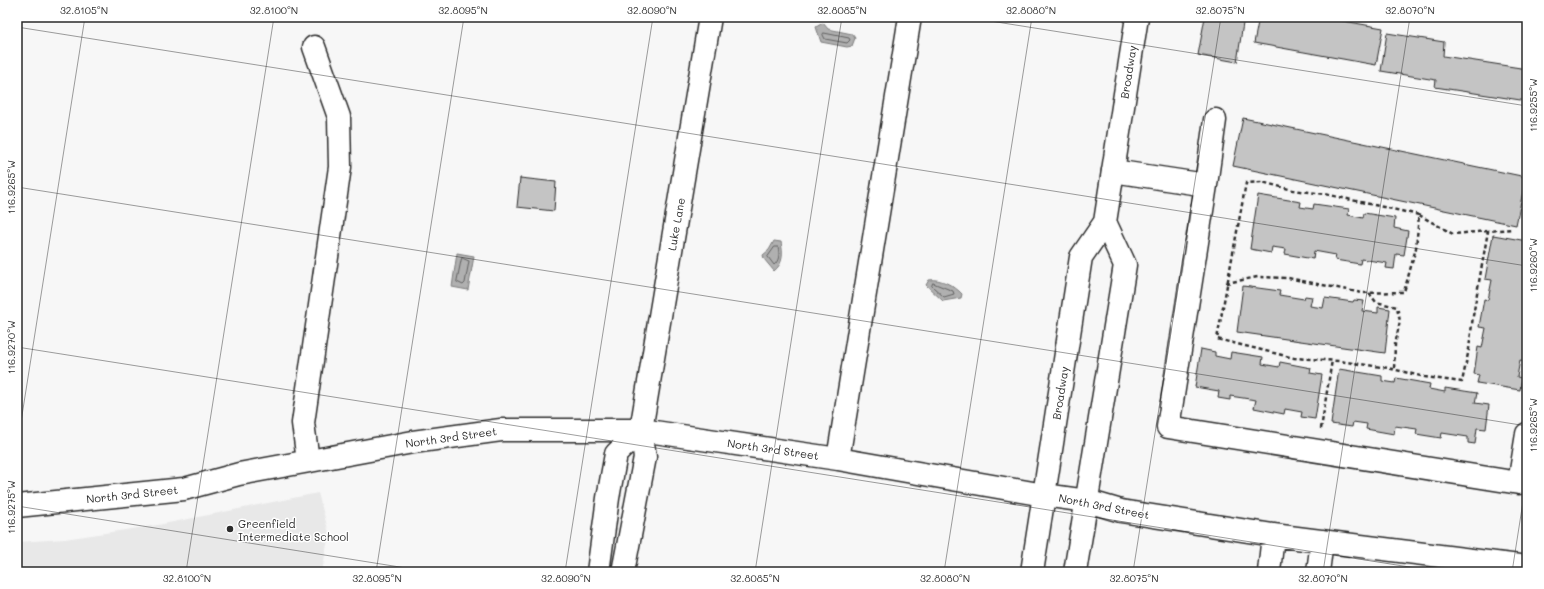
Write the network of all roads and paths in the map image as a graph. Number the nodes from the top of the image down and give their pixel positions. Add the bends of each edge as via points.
1 (710, 17) edge
2 (910, 17) edge
3 (1137, 17) edge
4 (314, 46) dead end
5 (1215, 120) dead end
6 (1113, 171) junction
7 (1206, 185) junction
8 (1419, 215) junction
9 (1105, 222) junction
10 (1512, 229) dead end
11 (1488, 231) junction
12 (1226, 283) junction
13 (1369, 293) junction
14 (1332, 360) junction
15 (1394, 370) junction
16 (641, 430) junction
17 (1527, 434) edge
18 (1318, 452) junction
19 (838, 459) junction
20 (308, 461) junction
21 (1044, 495) junction
22 (1087, 501) junction
23 (17, 506) edge
24 (1274, 535) junction
25 (1322, 541) junction
26 (1527, 567) edge
27 (598, 572) edge
28 (623, 572) edge
29 (1032, 572) edge
30 (1075, 572) edge
31 (1269, 572) edge
32 (1318, 572) edge

1 - 16 street, Luke Lane
2 - 19 street
3 - 6 street, Broadway
4 - 20 street via 339,117 340,167 303,424
5 - 7 street
6 - 7 street
6 - 9 street, Broadway
7 - 18 street via 1168,428
8 - 11 path via 1453,234
8 - 12 path via 1262,182 1246,183
8 - 13 path via 1416,248 1404,292
9 - 21 street, Broadway via 1081,257
9 - 22 street via 1125,265
10 - 11 path
11 - 15 path via 1462,382
12 - 13 path via 1258,277 1288,278
12 - 14 path via 1217,339 1294,358
13 - 15 path via 1376,302 1397,307 1400,321 1395,344
14 - 15 path
14 - 18 path
16 - 19 street, North 3rd Street
16 - 20 street, North 3rd Street via 501,430 413,442
16 - 27 street via 616,454
16 - 28 street, Luke Lane via 645,458
17 - 18 street via 1519,483
19 - 21 street, North 3rd Street
20 - 23 street, North 3rd Street via 239,474 184,489
21 - 22 street, North 3rd Street
21 - 29 street, Broadway
22 - 24 street, North 3rd Street via 1121,510
22 - 30 street
24 - 25 street, North 3rd Street
24 - 31 street
25 - 26 street, North 3rd Street
25 - 32 street

